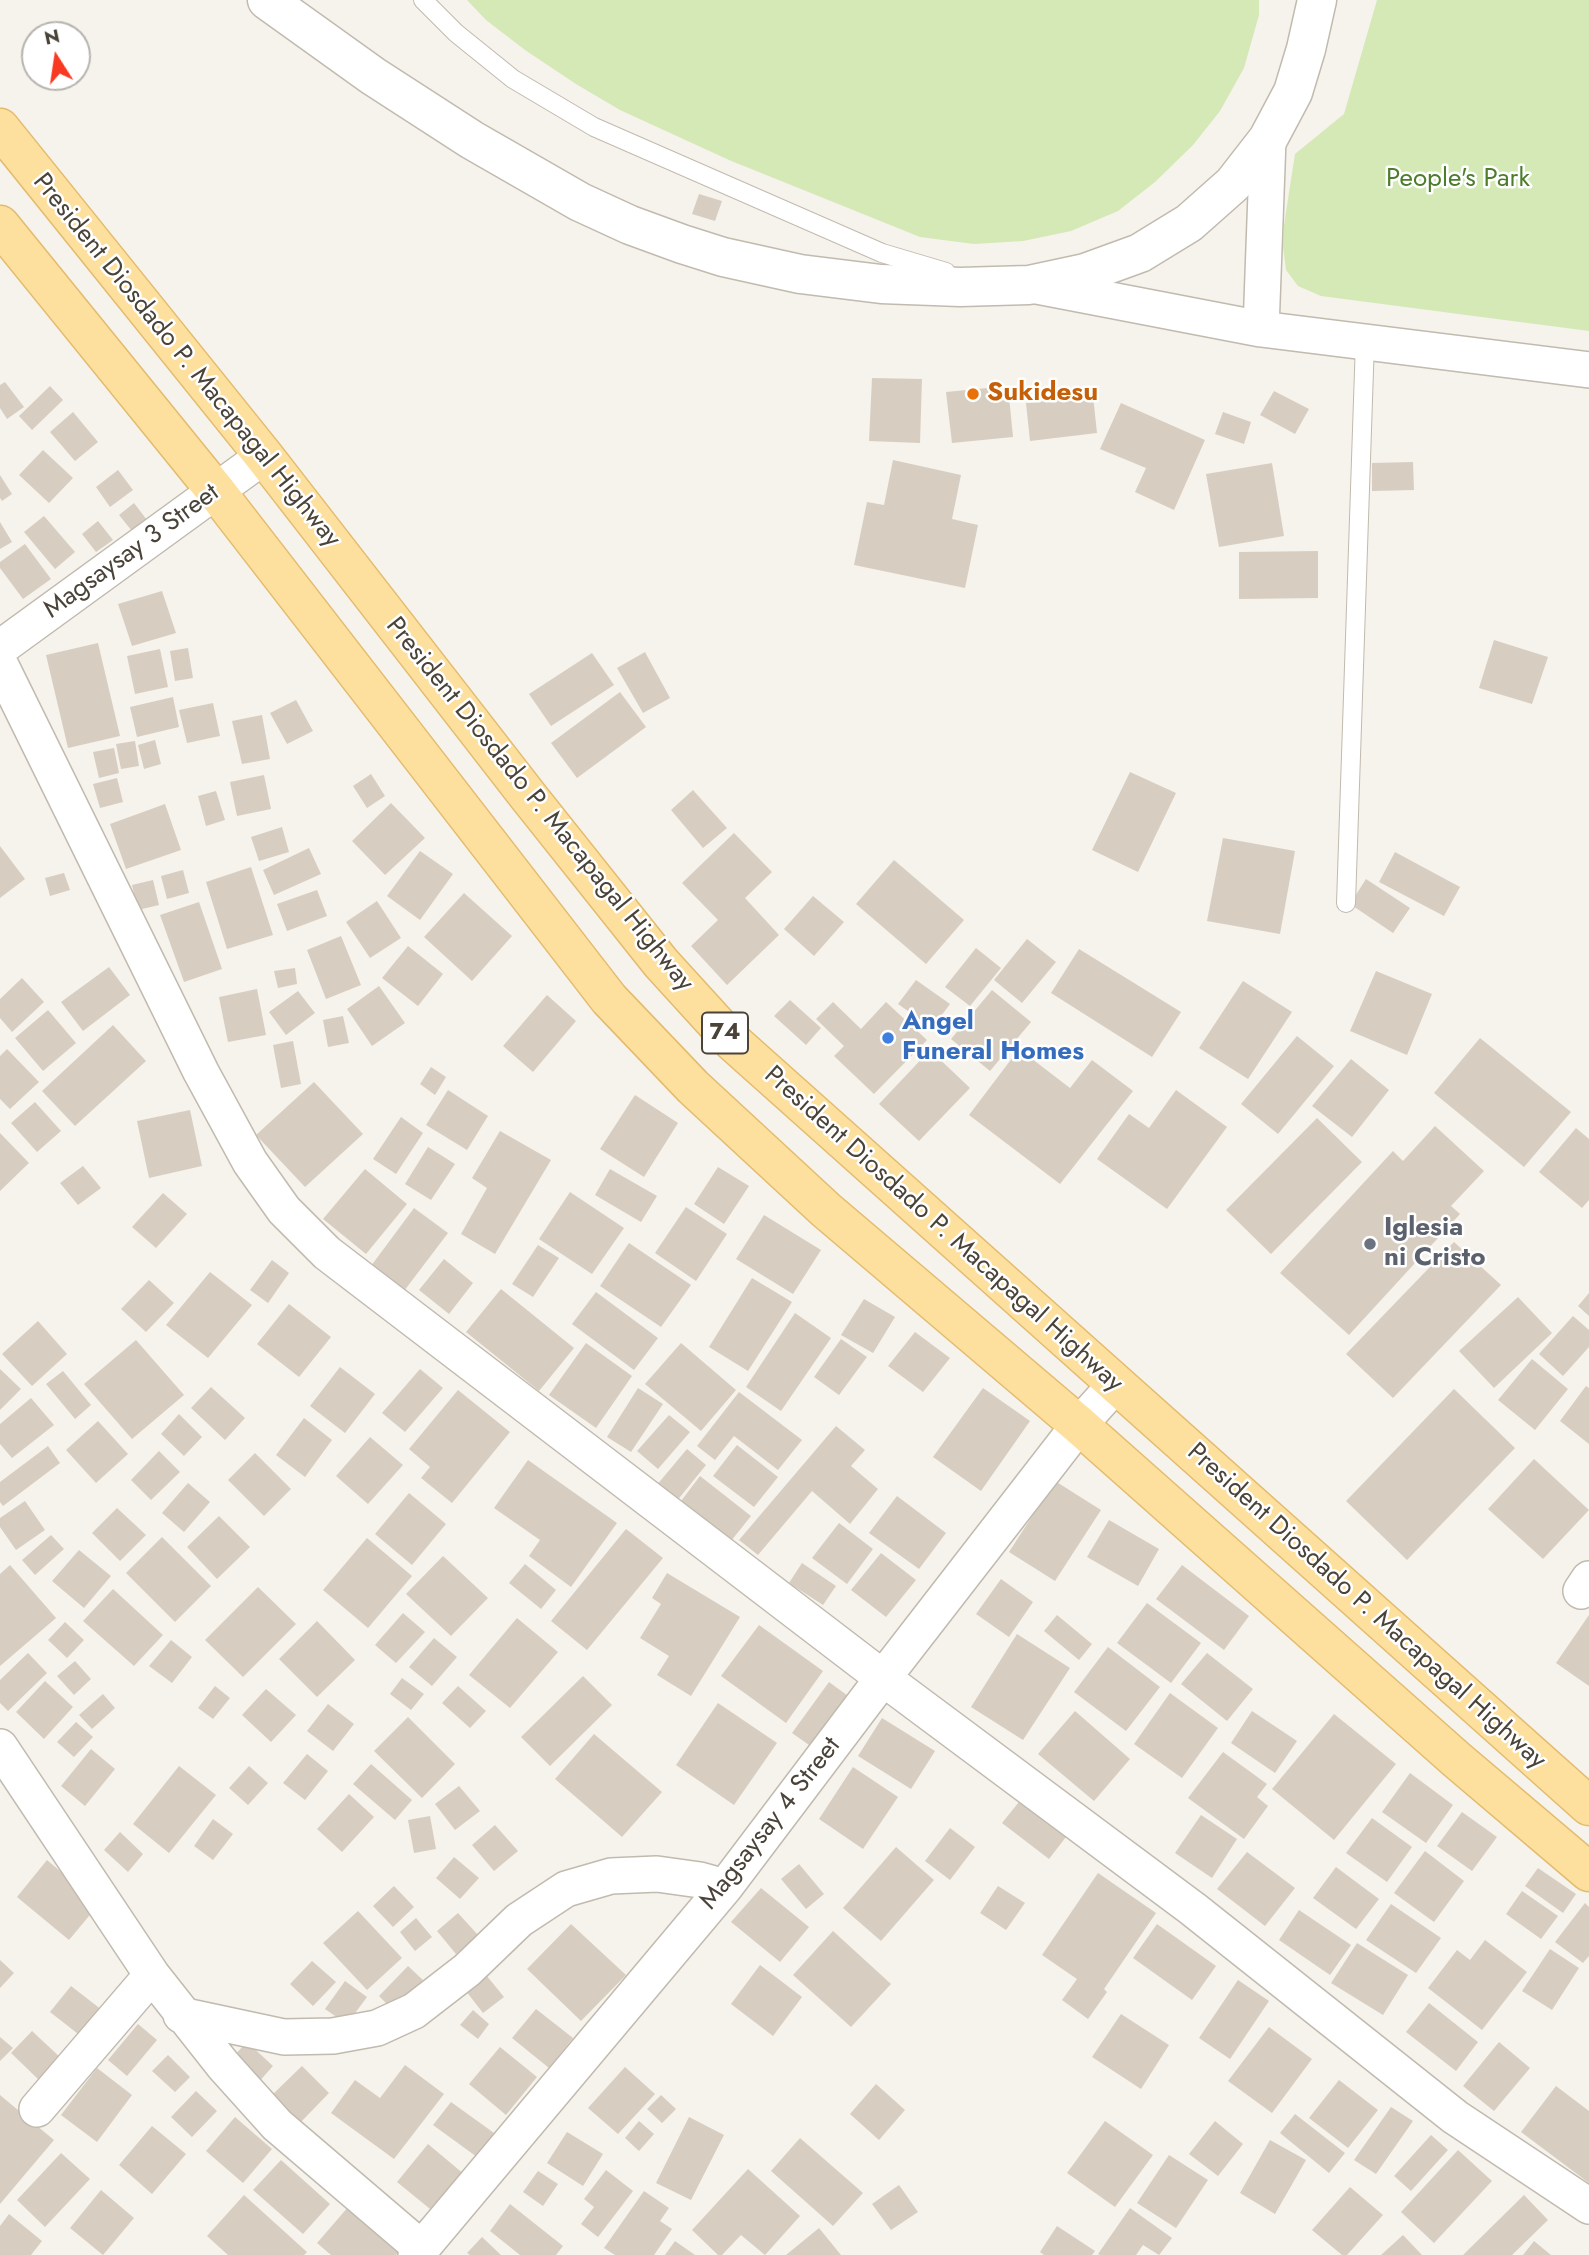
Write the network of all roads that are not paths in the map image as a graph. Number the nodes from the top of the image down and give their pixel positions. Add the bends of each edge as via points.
1 (267, 0) edge
2 (424, 0) edge
3 (1317, 0) edge
4 (0, 128) edge
5 (1268, 139) junction
6 (0, 225) edge
7 (1029, 285) junction
8 (1261, 329) junction
9 (1365, 341) junction
10 (1589, 370) edge
11 (264, 456) junction
12 (215, 490) junction
13 (0, 648) edge
14 (0, 664) edge
15 (1346, 903) dead end
16 (1116, 1384) junction
17 (1079, 1425) junction
18 (883, 1678) junction
19 (0, 1747) edge
20 (1589, 1806) edge
21 (1589, 1872) edge
22 (725, 1887) junction
23 (152, 1975) junction
24 (181, 2015) junction
25 (37, 2109) dead end
26 (1589, 2206) edge
27 (418, 2252) edge

1 - 7 street via 472,140 580,202 631,225 736,260 841,280 960,287
2 - 7 lane via 513,79 594,127 882,253 969,277
3 - 5 street via 1293,92
4 - 11 main road, President Diosdado P. Macapagal Highway / 74
5 - 7 street via 1233,184 1164,239 1086,274
5 - 8 street
6 - 12 main road, President Diosdado P. Macapagal Highway / 74
7 - 8 street
8 - 9 street
9 - 10 street
9 - 15 lane
11 - 12 street, Magsaysay 3 Street
11 - 16 main road, President Diosdado P. Macapagal Highway / 74 via 528,796 662,963 733,1042
12 - 13 street, Magsaysay 3 Street
12 - 17 main road, President Diosdado P. Macapagal Highway / 74 via 610,999 693,1087 826,1210
14 - 18 street via 201,1072 250,1162 284,1210 327,1253
16 - 17 street, Magsaysay 4 Street
16 - 20 main road, President Diosdado P. Macapagal Highway / 74
17 - 18 street, Magsaysay 4 Street
17 - 21 main road, President Diosdado P. Macapagal Highway / 74
18 - 22 street, Magsaysay 4 Street
18 - 26 street via 1193,1909 1455,2117
19 - 23 street
22 - 24 street via 657,1874 611,1876 566,1889 519,1920 467,1970 414,2011 377,2028 333,2036 284,2037
22 - 27 street, Magsaysay 4 Street
23 - 24 street
23 - 25 street
24 - 27 street via 277,2125

